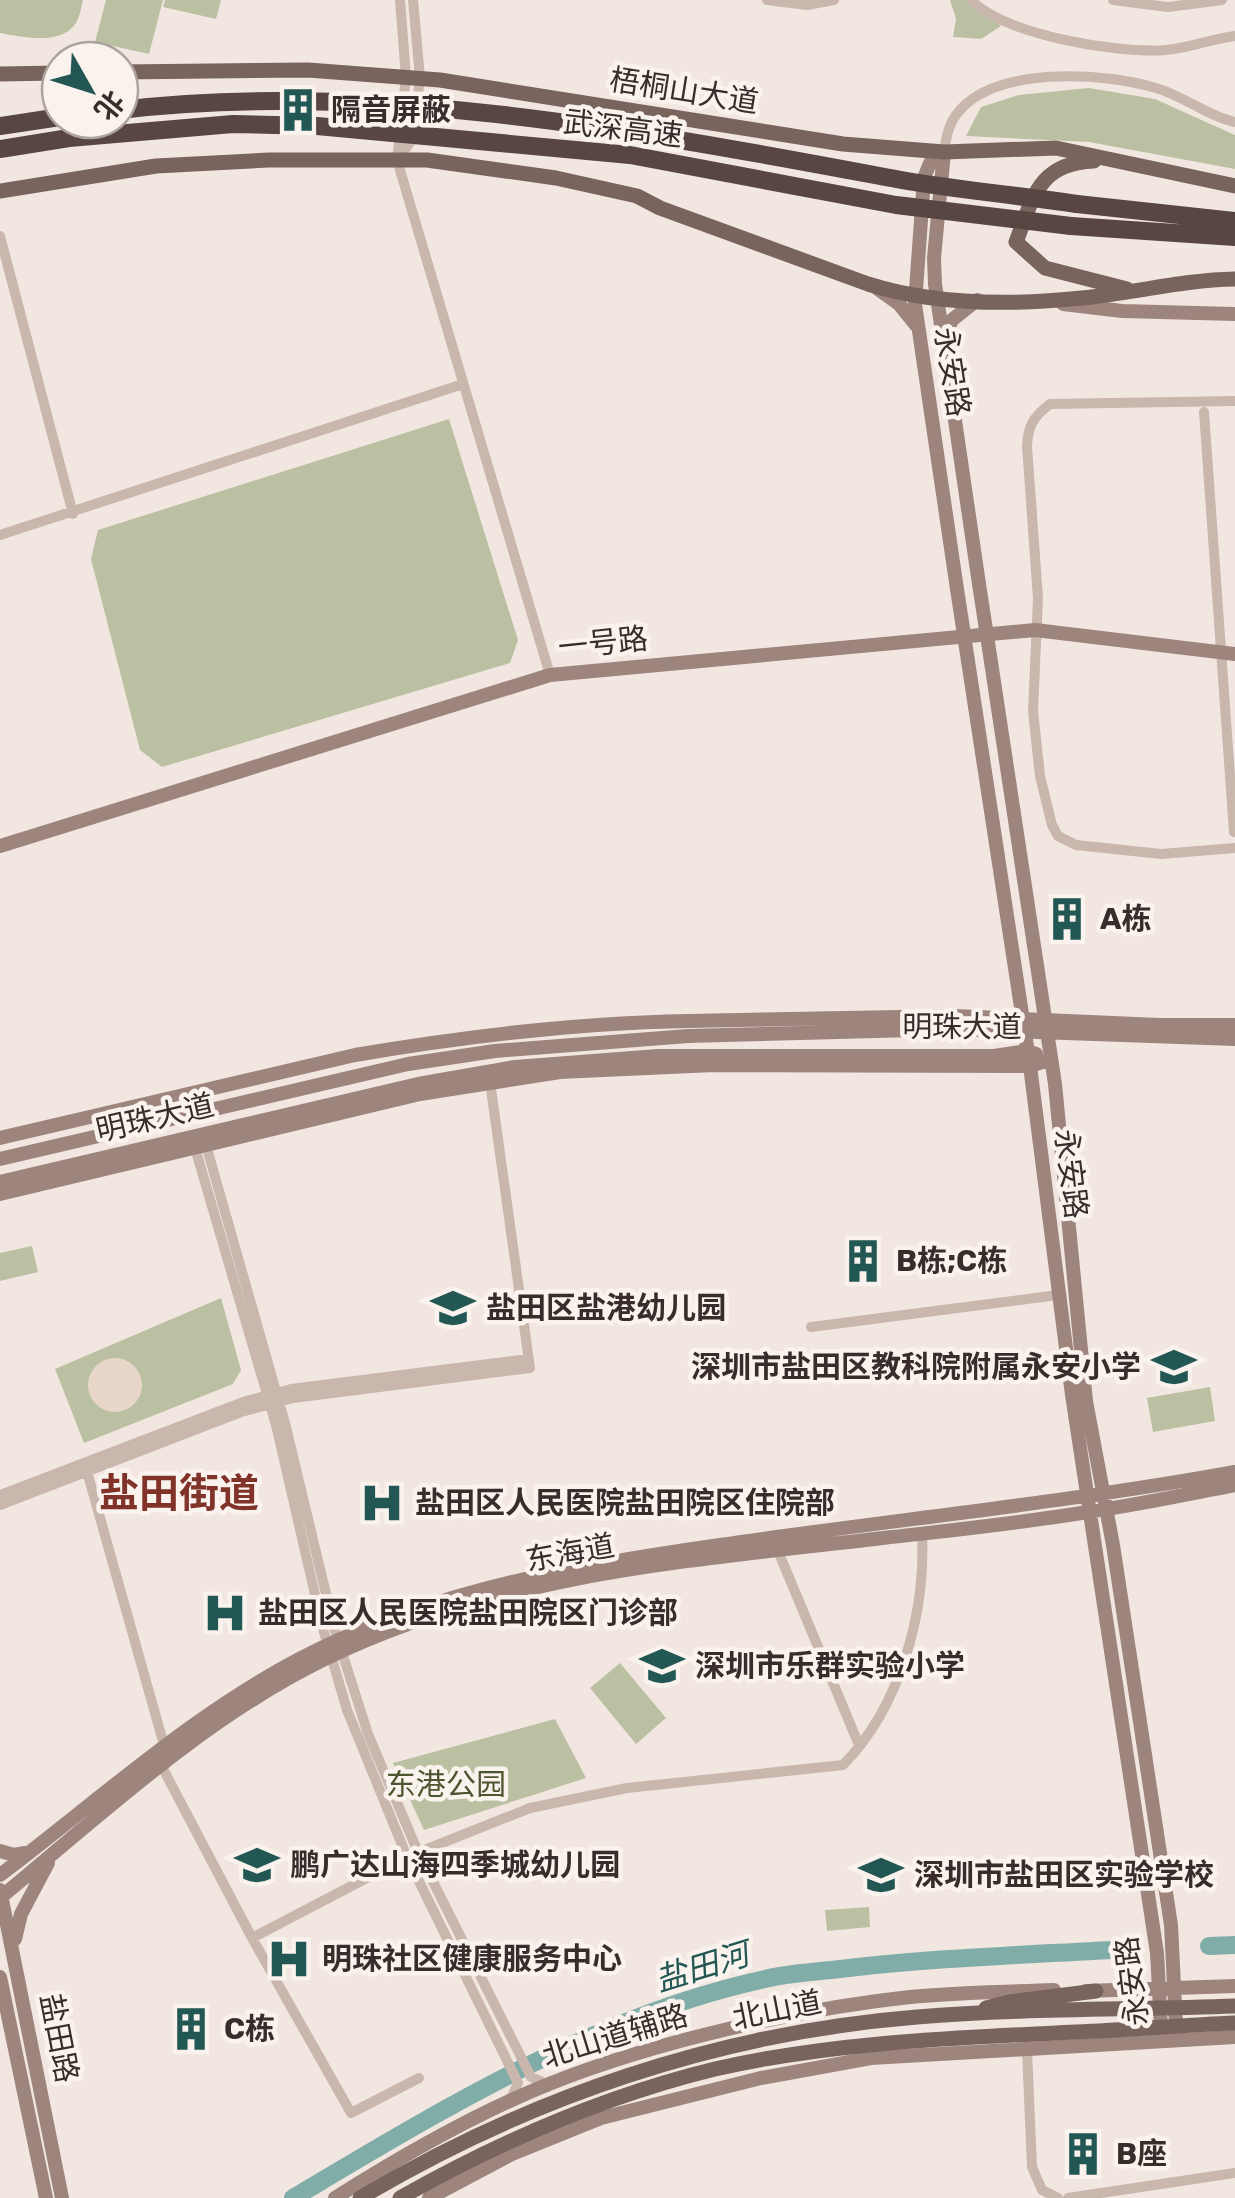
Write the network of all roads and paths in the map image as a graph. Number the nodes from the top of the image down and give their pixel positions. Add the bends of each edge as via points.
1 (400, 0) edge
2 (413, 0) edge
3 (767, 0) edge
4 (834, 0) edge
5 (971, 0) edge
6 (1112, 0) edge
7 (1222, 0) edge
8 (1235, 36) edge
9 (140, 72) edge
10 (40, 73) edge
11 (0, 74) edge
12 (413, 78) junction
13 (140, 109) edge
14 (40, 120) edge
15 (1235, 122) edge
16 (0, 126) edge
17 (0, 150) edge
18 (944, 152) junction
19 (398, 160) junction
20 (1118, 161) junction
21 (1235, 186) edge
22 (0, 191) edge
23 (1235, 220) edge
24 (0, 236) edge
25 (1235, 237) edge
26 (1235, 279) edge
27 (868, 284) junction
28 (1132, 290) junction
29 (914, 294) junction
30 (936, 297) junction
31 (977, 300) junction
32 (1032, 301) junction
33 (1235, 314) edge
34 (919, 332) junction
35 (943, 342) junction
36 (463, 384) junction
37 (1235, 401) edge
38 (1204, 412) dead end
39 (73, 514) junction
40 (0, 535) edge
41 (1035, 630) junction
42 (1228, 653) edge
43 (550, 675) junction
44 (1234, 832) edge
45 (0, 846) edge
46 (1235, 848) edge
47 (1235, 1025) edge
48 (688, 1028) junction
49 (1235, 1039) edge
50 (1028, 1058) junction
51 (1051, 1059) junction
52 (490, 1082) junction
53 (0, 1138) edge
54 (201, 1146) junction
55 (0, 1158) edge
56 (0, 1182) edge
57 (0, 1194) edge
58 (1058, 1295) junction
59 (810, 1327) dead end
60 (273, 1398) junction
61 (86, 1467) junction
62 (1235, 1472) edge
63 (1235, 1486) edge
64 (0, 1495) edge
65 (1105, 1502) junction
66 (1089, 1505) junction
67 (0, 1506) edge
68 (922, 1534) junction
69 (778, 1551) junction
70 (335, 1648) junction
71 (164, 1745) junction
72 (859, 1745) junction
73 (161, 1765) junction
74 (35, 1849) junction
75 (0, 1851) edge
76 (418, 1852) junction
77 (407, 1857) junction
78 (50, 1859) junction
79 (0, 1875) edge
80 (1, 1894) edge
81 (252, 1938) junction
82 (14, 1950) junction
83 (0, 1976) edge
84 (1235, 1986) edge
85 (1168, 1988) junction
86 (1096, 1991) junction
87 (1235, 2006) edge
88 (1168, 2008) junction
89 (960, 2016) junction
90 (1235, 2023) edge
91 (1169, 2031) junction
92 (1235, 2037) edge
93 (1027, 2050) junction
94 (870, 2052) junction
95 (420, 2078) dead end
96 (550, 2084) junction
97 (508, 2102) junction
98 (556, 2121) junction
99 (551, 2138) junction
100 (1235, 2173) edge
101 (46, 2198) edge
102 (62, 2198) edge
103 (335, 2198) edge
104 (360, 2198) edge
105 (400, 2198) edge
106 (429, 2198) edge
107 (1058, 2198) edge
108 (1068, 2198) edge

1 - 12 street
2 - 12 street
3 - 4 street
5 - 8 street via 1019,26 1113,49 1162,51
6 - 7 street via 1168,7
9 - 12 main road, 梧桐山大道 via 297,70
10 - 11 main road
12 - 18 main road, 梧桐山大道 via 831,143
12 - 19 street via 413,138
13 - 23 highway, 武深高速, bridge via 296,101 498,116 775,154 899,179
14 - 16 highway
15 - 18 street, 永安路 via 1148,86 1058,76 976,96 953,120
17 - 25 highway, 武深高速, bridge via 233,124 317,126 630,155 896,205
18 - 20 main road, 梧桐山大道 via 1056,148
18 - 29 street, 永安路 via 924,178
18 - 30 street, 永安路
19 - 22 main road via 156,166
19 - 27 main road via 556,178 637,196
19 - 36 street
20 - 21 main road, 梧桐山大道
20 - 28 main road via 1082,161 1053,172 1033,195 1016,242 1044,268
24 - 39 street
26 - 28 main road
27 - 29 main road
27 - 34 street via 899,304
28 - 32 main road
29 - 30 main road
29 - 34 street, 永安路
30 - 31 main road
30 - 35 street, 永安路
31 - 32 main road
31 - 35 street via 952,320
32 - 33 street
34 - 50 street, 永安路, bridge
35 - 51 street, 永安路, bridge
36 - 39 street
36 - 43 street
37 - 41 street via 1050,404 1037,414 1027,446
38 - 42 street
39 - 40 street
41 - 42 street, 一号路
41 - 43 street, 一号路
41 - 46 street via 1032,711 1040,776 1058,836 1076,845 1162,854
42 - 44 street
43 - 45 street, 一号路
47 - 48 street, 明珠大道, bridge via 954,1016
48 - 49 street, 明珠大道, bridge
48 - 53 street, 明珠大道 via 546,1029 403,1047
48 - 55 street, 明珠大道 via 408,1064
50 - 51 street, 明珠大道
50 - 52 street, 明珠大道 via 657,1066
50 - 56 street, 明珠大道 via 658,1056 515,1067
50 - 58 street, 永安路
51 - 65 street, 永安路 via 1086,1400
52 - 54 street, 明珠大道
52 - 60 street via 530,1363
54 - 57 street, 明珠大道
54 - 60 street
58 - 59 street
58 - 66 street, 永安路
60 - 61 street
60 - 70 street
61 - 64 street
61 - 67 street
61 - 71 street
62 - 65 street, 东海道
63 - 65 street, 东海道
65 - 66 street, 东海道
65 - 85 street, 永安路 via 1171,1925
66 - 68 street, 东海道
66 - 70 street, 东海道 via 838,1527 555,1570 432,1603
66 - 85 street, 永安路 via 1157,1952
68 - 69 street, 东海道
68 - 72 street via 922,1572 906,1653 887,1702
69 - 70 street, 东海道 via 509,1592
69 - 72 street
70 - 71 street, 东海道 via 279,1670
70 - 73 street, 东海道
70 - 76 street
70 - 77 street via 362,1750
71 - 74 street, 东海道
72 - 76 street via 834,1768 578,1796 505,1816
73 - 78 street, 东海道
73 - 81 street
74 - 75 street
74 - 79 street, 东海道
76 - 77 street
76 - 96 street via 531,2077
77 - 81 street
77 - 97 street via 518,2083
78 - 80 street, 东海道
78 - 82 street via 21,1914
80 - 82 street, 盐田路
81 - 95 street via 351,2112
82 - 102 street, 盐田路
83 - 101 street, 盐田路
84 - 85 street, 北山道辅路
85 - 86 street, 北山道辅路
85 - 88 street, 永安路
86 - 89 main road
86 - 96 street, 北山道辅路 via 854,2006 702,2037
87 - 88 main road, 北山道
88 - 89 main road, 北山道
88 - 91 street, 永安路
89 - 104 main road, 北山道 via 806,2031 632,2073 497,2125
90 - 91 main road, 北山道
91 - 92 street
91 - 93 street
91 - 94 main road, 北山道
93 - 94 street
93 - 107 street via 1032,2167 1042,2190
94 - 98 main road, 北山道 via 820,2050 714,2070
94 - 99 street via 695,2092
96 - 97 street, 北山道辅路
97 - 103 street, 北山道辅路
98 - 99 street
98 - 105 main road, 北山道
99 - 106 street
100 - 108 street

